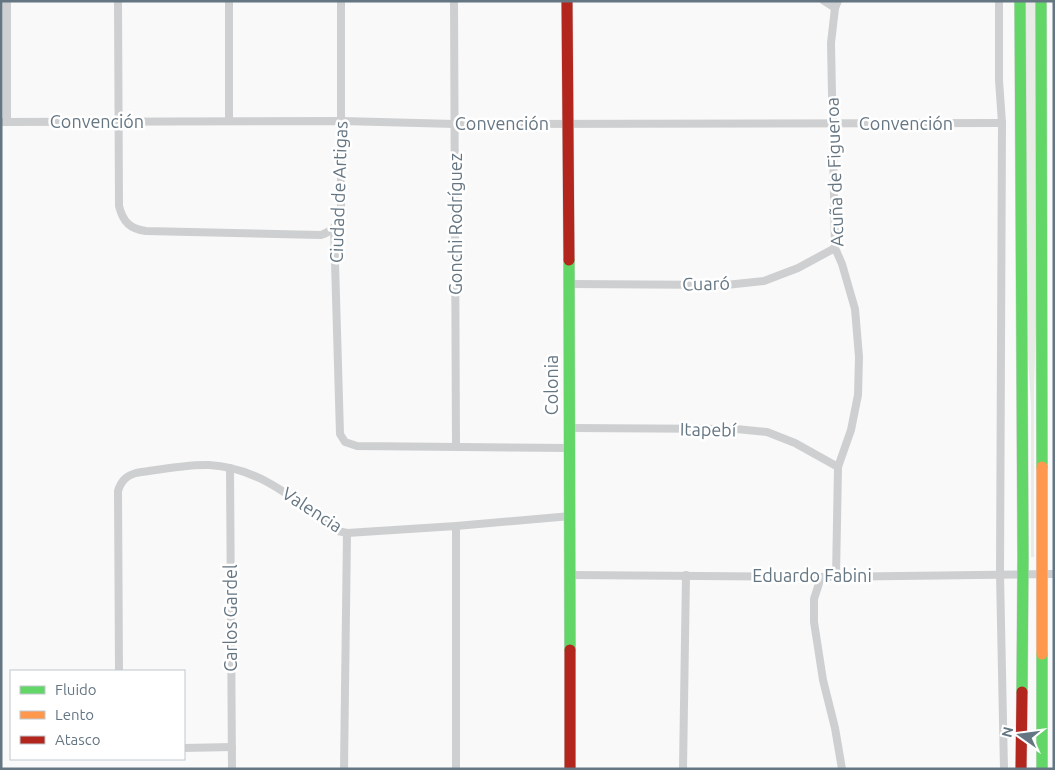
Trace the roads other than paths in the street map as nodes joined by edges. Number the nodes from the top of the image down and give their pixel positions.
1 (7, 1) edge
2 (118, 1) edge
3 (229, 1) edge
4 (341, 1) edge
5 (454, 1) edge
6 (567, 1) edge
7 (824, 1) edge
8 (999, 1) edge
9 (1020, 1) edge
10 (1041, 1) edge
11 (837, 5) edge
12 (229, 121) junction
13 (342, 121) junction
14 (4, 122) edge
15 (118, 122) junction
16 (567, 123) junction
17 (455, 124) junction
18 (832, 124) junction
19 (1002, 124) junction
20 (334, 228) junction
21 (836, 248) junction
22 (569, 284) junction
23 (570, 428) junction
24 (456, 446) junction
25 (570, 448) junction
26 (838, 467) junction
27 (230, 468) junction
28 (570, 516) junction
29 (456, 526) junction
30 (347, 533) junction
31 (1000, 574) junction
32 (1022, 574) junction
33 (1048, 574) edge
34 (571, 575) junction
35 (686, 576) junction
36 (821, 577) junction
37 (836, 577) junction
38 (119, 670) edge
39 (185, 748) edge
40 (232, 748) junction
41 (232, 769) edge
42 (344, 769) edge
43 (456, 769) edge
44 (570, 769) edge
45 (683, 769) edge
46 (842, 769) edge
47 (1004, 769) edge
48 (1021, 769) edge
49 (1042, 769) edge

1 - 14 street
2 - 15 street
3 - 12 street
4 - 13 street, Ciudad de Artigas
5 - 17 street, Gonchi Rodríguez
6 - 16 main road, Colonia
7 - 11 street
8 - 19 street
9 - 32 main road
10 - 33 main road
11 - 18 street, Acuña de Figueroa
12 - 13 street, Convención
12 - 15 street, Convención
13 - 17 street, Convención
13 - 20 street, Ciudad de Artigas
14 - 15 street, Convención
15 - 20 street
16 - 17 street, Convención
16 - 18 street, Convención
16 - 22 main road, Colonia
17 - 24 street, Gonchi Rodríguez
18 - 19 street, Convención
18 - 21 street, Acuña de Figueroa
19 - 31 street
20 - 24 street, Ciudad de Artigas
21 - 22 street, Cuaró
21 - 26 street, Acuña de Figueroa
22 - 23 main road, Colonia
23 - 25 main road, Colonia
23 - 26 street, Itapebí
24 - 25 street
25 - 28 main road, Colonia
26 - 37 street, Acuña de Figueroa
27 - 30 street, Valencia
27 - 38 street, Valencia
27 - 40 street, Carlos Gardel
28 - 29 street, Valencia
28 - 34 main road, Colonia
29 - 30 street, Valencia
29 - 43 street
30 - 42 street
31 - 32 street, Eduardo Fabini
31 - 37 street, Eduardo Fabini
31 - 47 street
32 - 33 street, Eduardo Fabini
32 - 48 main road
33 - 49 main road
34 - 35 street, Eduardo Fabini
34 - 44 main road, Colonia
35 - 36 street, Eduardo Fabini
35 - 45 street
36 - 37 street, Eduardo Fabini
36 - 46 street
39 - 40 street
40 - 41 street, Carlos Gardel

